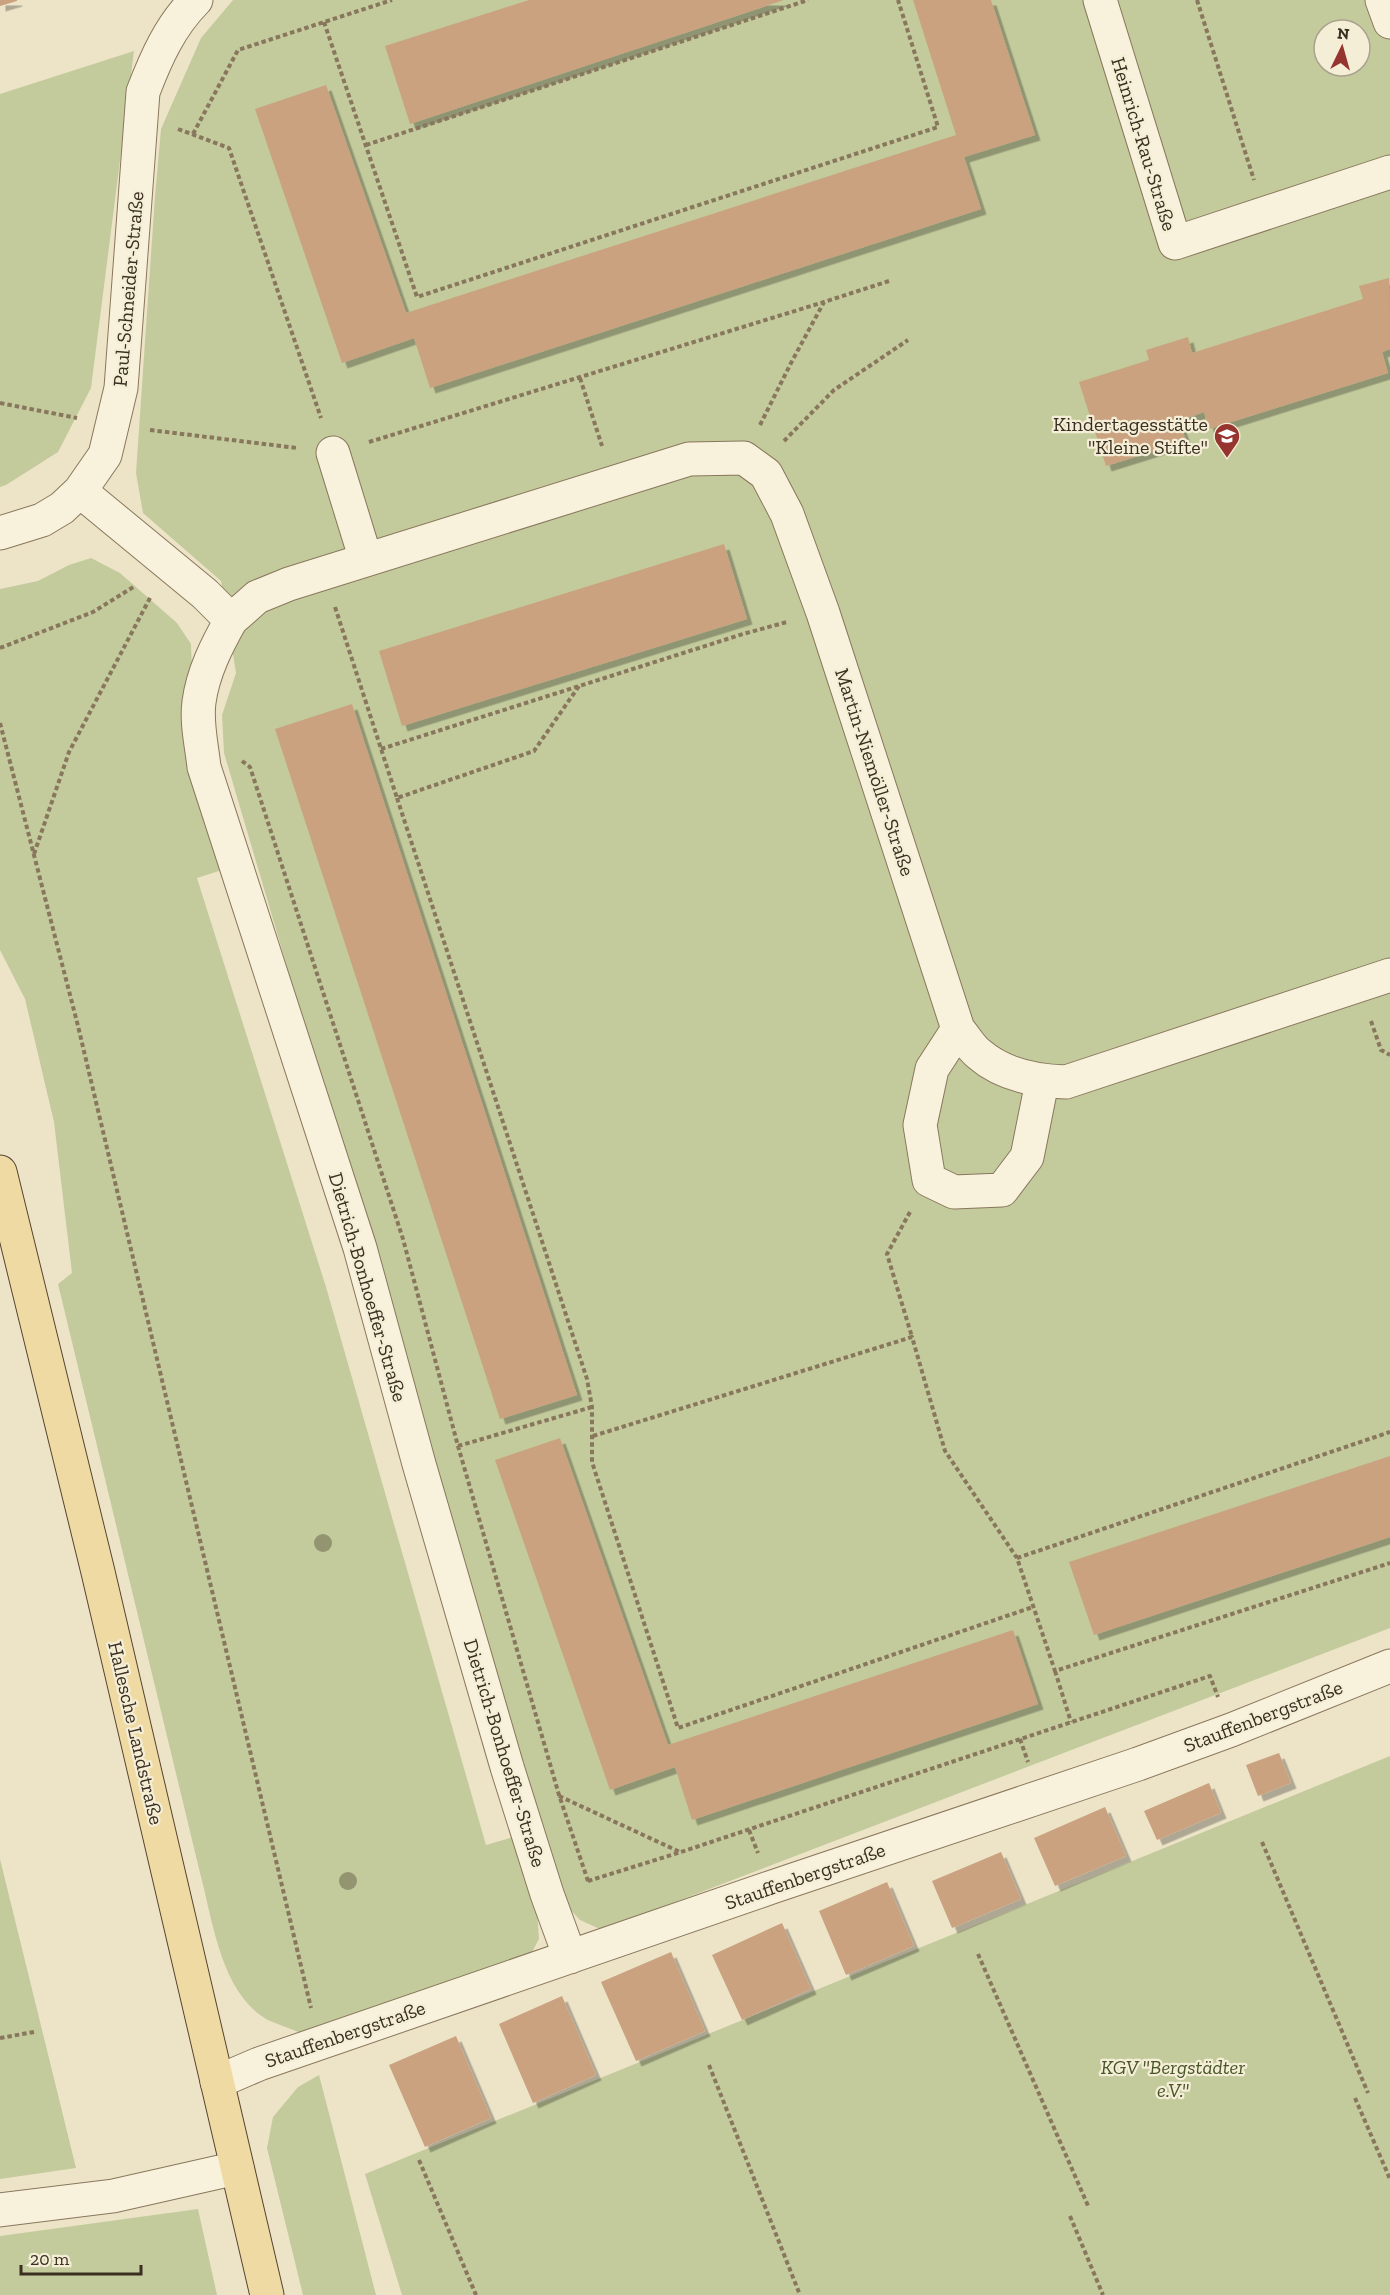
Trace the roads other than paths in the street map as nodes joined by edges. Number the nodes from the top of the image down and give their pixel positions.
1 (196, 0) edge
2 (1100, 0) edge
3 (1382, 0) edge
4 (1390, 22) edge
5 (1390, 172) edge
6 (333, 453) road end
7 (80, 490) junction
8 (0, 533) edge
9 (366, 560) junction
10 (231, 620) junction
11 (1390, 975) edge
12 (958, 1029) junction
13 (1042, 1082) junction
14 (0, 1172) edge
15 (1390, 1666) edge
16 (570, 1956) junction
17 (217, 2082) junction
18 (237, 2168) junction
19 (0, 2210) edge
20 (267, 2295) edge

1 - 7 street, Paul-Schneider-Straße
2 - 5 street, Heinrich-Rau-Straße
3 - 4 street
6 - 9 street
7 - 8 street, Paul-Schneider-Straße
7 - 10 street
9 - 10 street
9 - 12 street, Martin-Niemöller-Straße
10 - 16 street, Dietrich-Bonhoeffer-Straße
11 - 13 street, Martin-Niemöller-Straße
12 - 13 street, Martin-Niemöller-Straße
12 - 13 street
14 - 17 main road, Hallesche Landstraße
15 - 16 street, Stauffenbergstraße
16 - 17 street, Stauffenbergstraße
17 - 18 main road, Hallesche Landstraße
18 - 19 street
18 - 20 main road, Hallesche Landstraße

